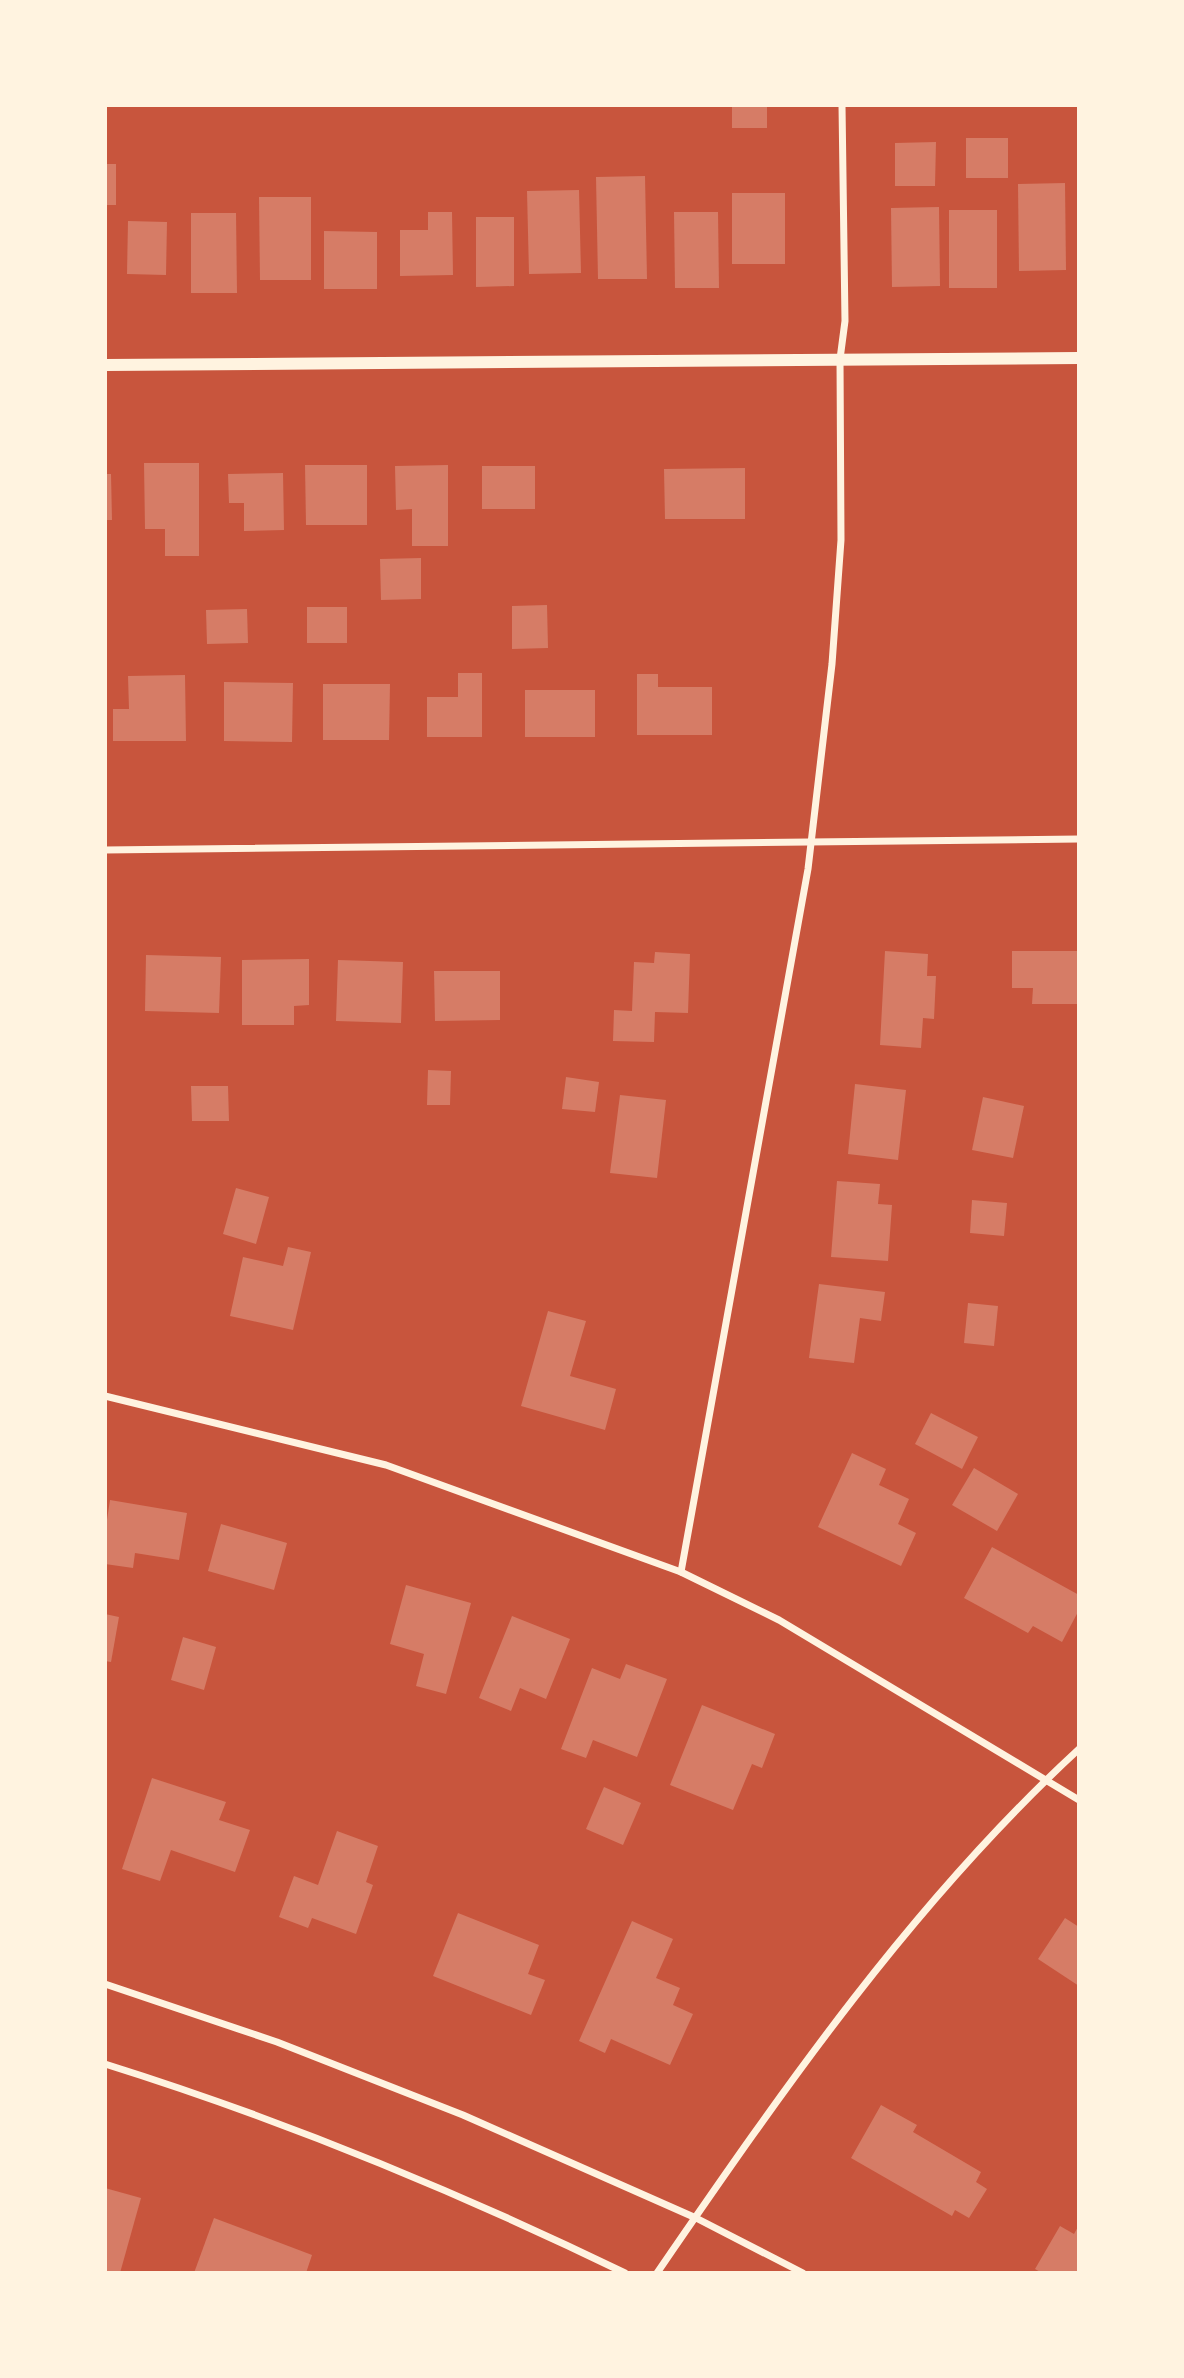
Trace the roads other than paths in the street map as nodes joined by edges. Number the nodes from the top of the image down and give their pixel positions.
1 (842, 105) edge
2 (1079, 358) edge
3 (840, 359) junction
4 (105, 365) edge
5 (1079, 839) edge
6 (813, 841) junction
7 (105, 850) edge
8 (105, 1396) edge
9 (681, 1572) junction
10 (1079, 1749) edge
11 (1046, 1779) junction
12 (1079, 1800) edge
13 (105, 1984) edge
14 (105, 2064) edge
15 (696, 2218) junction
16 (625, 2273) edge
17 (657, 2273) edge
18 (803, 2273) edge

1 - 3 street
2 - 3 street
3 - 4 street
3 - 6 street
5 - 6 street
6 - 7 street
6 - 9 street
8 - 9 street
9 - 11 street
10 - 11 street
11 - 12 street
11 - 15 street
13 - 15 street
14 - 16 street
15 - 17 street
15 - 18 street

